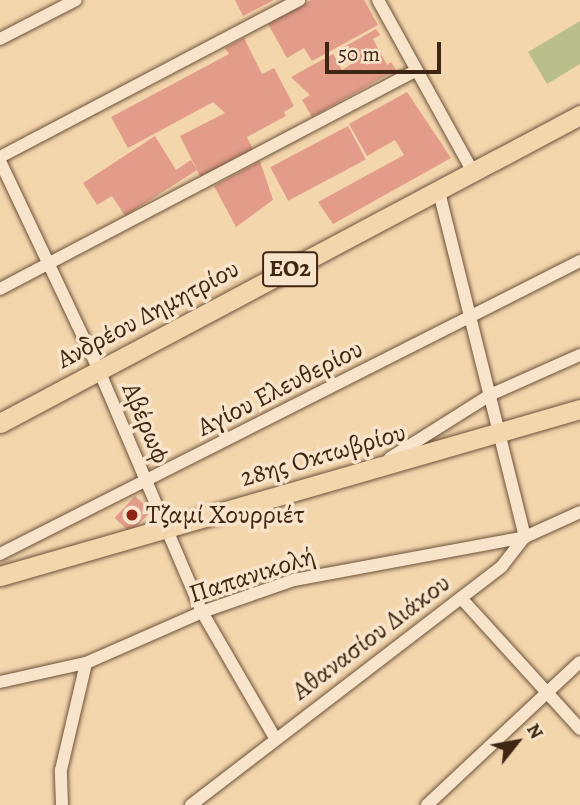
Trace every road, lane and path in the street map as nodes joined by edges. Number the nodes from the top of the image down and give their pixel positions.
1 (76, 0) edge
2 (299, 0) edge
3 (379, 0) edge
4 (0, 39) edge
5 (416, 71) junction
6 (580, 115) edge
7 (0, 159) edge
8 (474, 174) junction
9 (439, 192) junction
10 (580, 261) edge
11 (48, 265) junction
12 (0, 289) edge
13 (468, 316) junction
14 (580, 355) edge
15 (98, 368) junction
16 (490, 396) junction
17 (580, 409) edge
18 (0, 423) edge
19 (500, 431) junction
20 (378, 466) junction
21 (147, 483) junction
22 (580, 512) edge
23 (167, 528) junction
24 (525, 537) junction
25 (0, 554) edge
26 (0, 576) edge
27 (461, 598) junction
28 (202, 612) junction
29 (580, 662) edge
30 (86, 663) junction
31 (0, 682) edge
32 (548, 694) junction
33 (580, 729) edge
34 (275, 738) junction
35 (62, 805) edge
36 (191, 805) edge
37 (427, 805) edge

1 - 4 street
2 - 7 street
3 - 5 street
5 - 8 street
5 - 11 street
6 - 8 main road, Ανδρέου Δημητρίου / ΕΟ2
7 - 11 street, Αβέρωφ
8 - 9 main road, Ανδρέου Δημητρίου / ΕΟ2
9 - 13 street
9 - 15 main road, Ανδρέου Δημητρίου / ΕΟ2
10 - 13 street, Αγίου Ελευθερίου
11 - 12 street
11 - 15 street, Αβέρωφ
13 - 16 street
13 - 21 street, Αγίου Ελευθερίου
14 - 16 street
15 - 18 main road, Ανδρέου Δημητρίου / ΕΟ2
15 - 21 street, Αβέρωφ
16 - 19 street
16 - 20 street
17 - 19 main road, 28ης Οκτωβρίου
19 - 20 main road, 28ης Οκτωβρίου
19 - 24 street
20 - 23 main road, 28ης Οκτωβρίου
21 - 23 street, Αβέρωφ
21 - 25 street, Αγίου Ελευθερίου
22 - 24 street, Αθανασίου Διάκου
23 - 26 main road, 28ης Οκτωβρίου
23 - 28 street, Αβέρωφ
24 - 27 street, Αθανασίου Διάκου
24 - 28 street, Παπανικολή
27 - 32 street
27 - 34 street, Αθανασίου Διάκου
28 - 30 street, Παπανικολή
28 - 34 street, Αβέρωφ
29 - 32 street
30 - 31 street, Παπανικολή
30 - 35 street
32 - 33 street
32 - 37 street
34 - 36 street, Αθανασίου Διάκου

